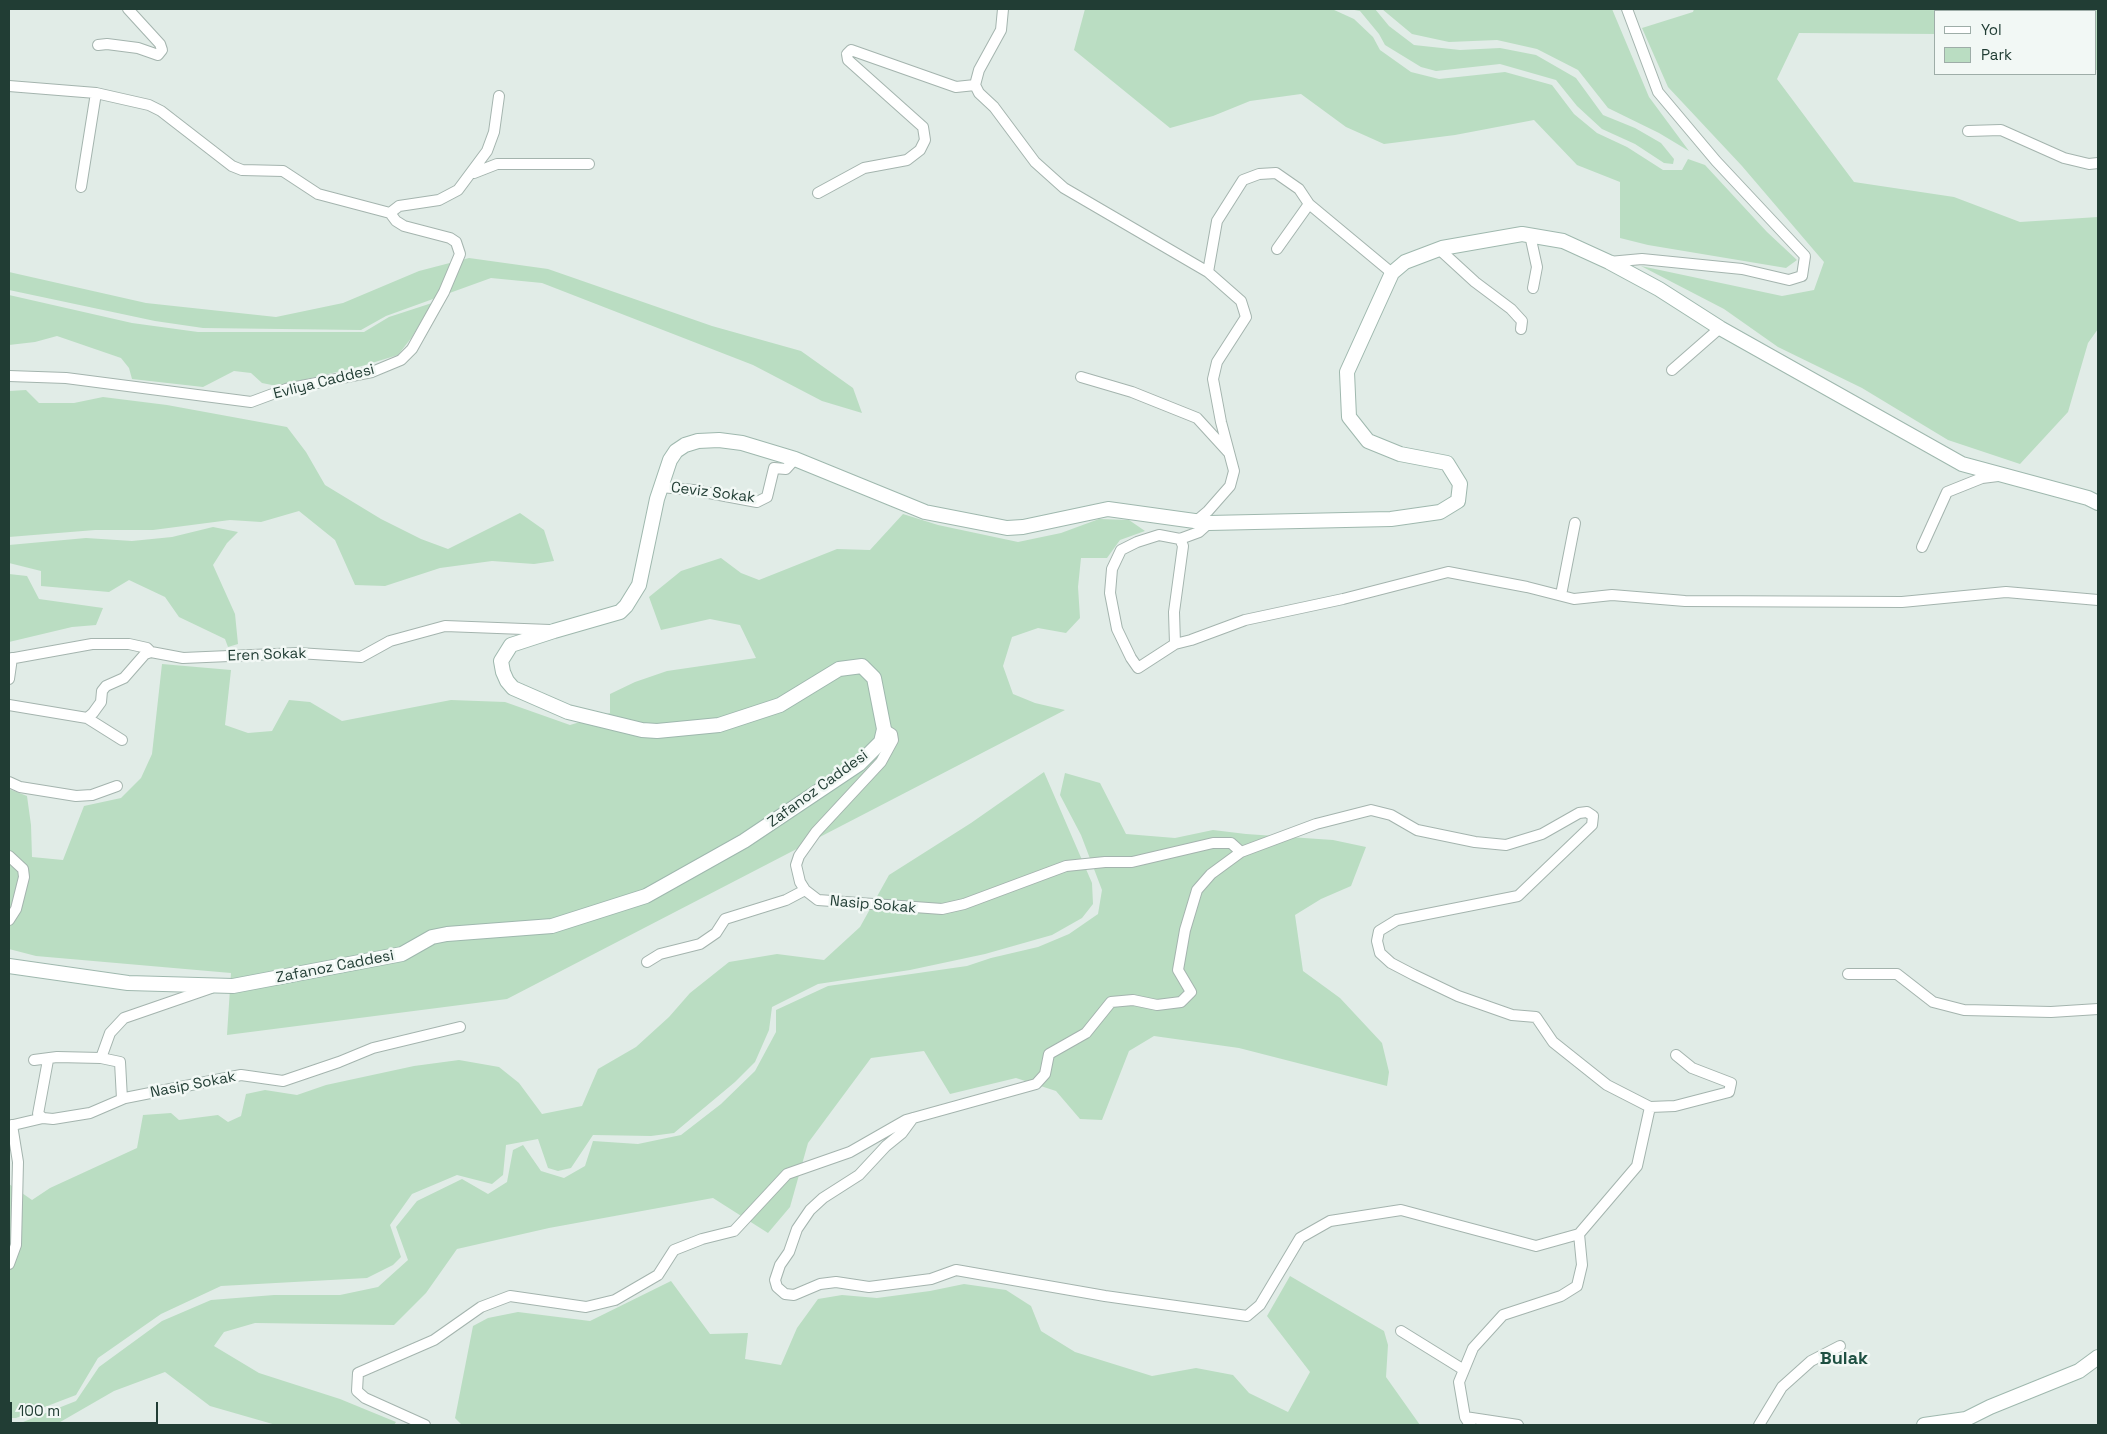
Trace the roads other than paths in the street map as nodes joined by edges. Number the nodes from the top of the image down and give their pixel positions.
1 (128, 9) edge
2 (1003, 9) edge
3 (1626, 9) edge
4 (98, 46) dead end
5 (975, 85) junction
6 (9, 86) edge
7 (96, 93) junction
8 (499, 96) dead end
9 (1968, 131) dead end
10 (2098, 163) edge
11 (589, 164) dead end
12 (471, 174) junction
13 (81, 187) dead end
14 (818, 193) dead end
15 (1310, 204) junction
16 (390, 213) junction
17 (1530, 235) junction
18 (1277, 249) dead end
19 (1438, 249) junction
20 (1609, 262) junction
21 (1208, 272) junction
22 (1392, 273) junction
23 (1533, 288) dead end
24 (1720, 328) junction
25 (1521, 330) dead end
26 (1672, 370) dead end
27 (9, 376) edge
28 (1081, 378) dead end
29 (1229, 454) junction
30 (795, 458) junction
31 (2004, 476) junction
32 (661, 487) junction
33 (2098, 503) edge
34 (1202, 522) junction
35 (1575, 523) dead end
36 (1180, 538) junction
37 (1922, 547) dead end
38 (1561, 595) junction
39 (2098, 600) edge
40 (554, 631) junction
41 (1175, 644) junction
42 (151, 652) junction
43 (11, 659) edge
44 (9, 679) edge
45 (9, 705) edge
46 (87, 718) junction
47 (884, 729) junction
48 (122, 740) dead end
49 (9, 782) edge
50 (117, 786) dead end
51 (1241, 852) junction
52 (9, 856) edge
53 (805, 890) junction
54 (9, 920) edge
55 (647, 962) dead end
56 (9, 966) edge
57 (1848, 974) dead end
58 (212, 987) junction
59 (2098, 1009) edge
60 (460, 1027) dead end
61 (1676, 1055) dead end
62 (101, 1058) junction
63 (34, 1060) dead end
64 (48, 1060) junction
65 (122, 1099) junction
66 (1650, 1107) junction
67 (43, 1118) junction
68 (913, 1118) junction
69 (11, 1125) edge
70 (1579, 1234) junction
71 (9, 1264) edge
72 (1401, 1331) dead end
73 (1840, 1346) dead end
74 (2098, 1358) edge
75 (1464, 1370) junction
76 (1468, 1421) edge
77 (425, 1425) edge
78 (1518, 1425) edge
79 (1759, 1425) edge
80 (1924, 1425) edge

1 - 4 street
2 - 5 street
3 - 20 street
5 - 14 street
5 - 21 street
6 - 7 street
7 - 13 street
7 - 16 street
8 - 12 street
9 - 10 street
11 - 12 street
12 - 16 street
15 - 18 street
15 - 21 street
15 - 22 street
16 - 27 street, Evliya Caddesi
17 - 19 street
17 - 20 street
17 - 23 street
19 - 22 street
19 - 25 street
20 - 24 street
21 - 29 street
22 - 34 street
24 - 26 street
24 - 31 street
28 - 29 street
29 - 34 street
30 - 32 street
30 - 32 street, Ceviz Sokak
30 - 34 street
31 - 33 street
31 - 37 street
32 - 40 street
34 - 36 street
35 - 38 street
36 - 41 street
36 - 41 street
38 - 39 street
38 - 41 street
40 - 42 street, Eren Sokak
40 - 47 street
42 - 43 street, Eren Sokak
42 - 46 street
43 - 44 street
45 - 46 street
46 - 48 street
47 - 53 street
47 - 58 street, Zafanoz Caddesi
49 - 50 street
51 - 53 street, Nasip Sokak
51 - 66 street
51 - 68 street
52 - 54 street
53 - 55 street
56 - 58 street, Zafanoz Caddesi
57 - 59 street
58 - 62 street
60 - 65 street, Nasip Sokak
61 - 66 street
62 - 64 street
62 - 65 street
63 - 64 street
64 - 67 street
65 - 67 street, Nasip Sokak
66 - 70 street
67 - 69 street, Nasip Sokak
68 - 70 street
68 - 77 street
69 - 71 street
70 - 75 street
72 - 75 street
73 - 79 street
74 - 80 street
75 - 76 street
76 - 78 street

